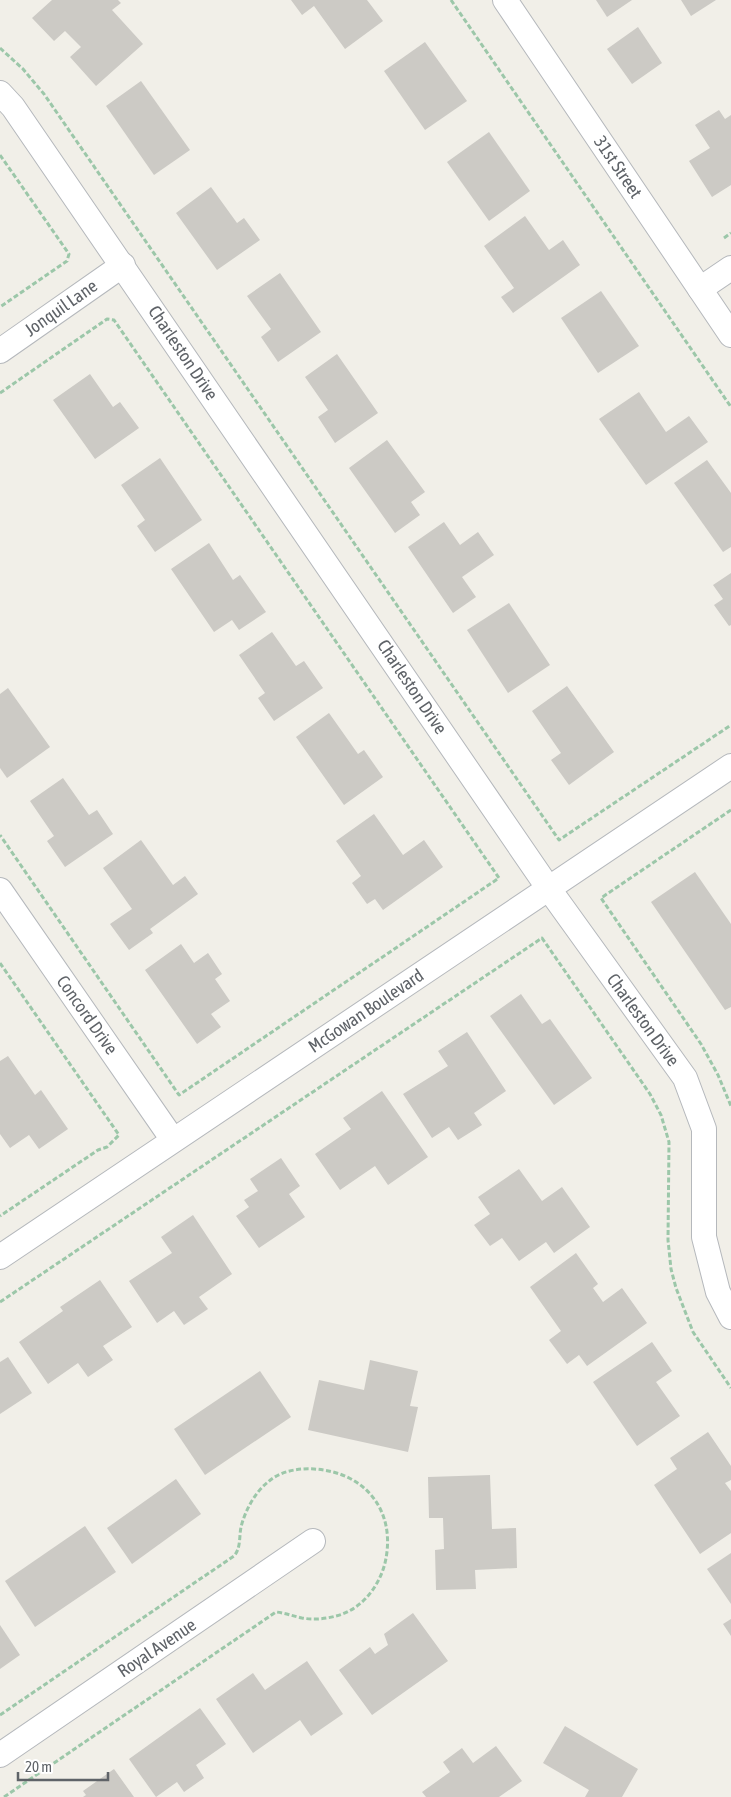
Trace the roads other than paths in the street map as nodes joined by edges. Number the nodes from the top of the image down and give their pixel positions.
1 (505, 0) edge
2 (0, 93) edge
3 (123, 265) junction
4 (731, 268) edge
5 (700, 289) junction
6 (731, 334) edge
7 (0, 351) edge
8 (731, 766) edge
9 (550, 889) junction
10 (0, 890) edge
11 (173, 1140) junction
12 (0, 1257) edge
13 (731, 1317) edge
14 (313, 1541) dead end
15 (0, 1755) edge

1 - 5 street, 31st Street
2 - 3 street, Charleston Drive
3 - 7 street, Jonquil Lane
3 - 9 street, Charleston Drive
4 - 5 street
5 - 6 street, 31st Street
8 - 9 street, McGowan Boulevard
9 - 11 street, McGowan Boulevard
9 - 13 street, Charleston Drive
10 - 11 street, Concord Drive
11 - 12 street, McGowan Boulevard
14 - 15 street, Royal Avenue

